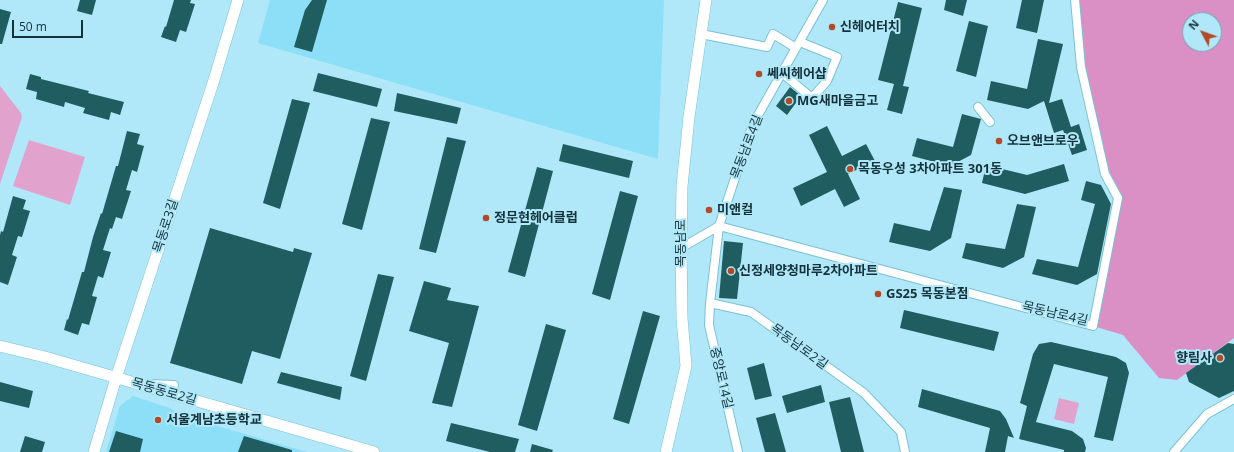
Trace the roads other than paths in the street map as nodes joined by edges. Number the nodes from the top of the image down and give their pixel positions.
1 (238, 0) edge
2 (706, 0) edge
3 (823, 0) edge
4 (1075, 0) edge
5 (701, 34) junction
6 (798, 45) junction
7 (782, 72) junction
8 (978, 107) dead end
9 (990, 122) dead end
10 (719, 226) junction
11 (681, 248) junction
12 (710, 303) junction
13 (0, 346) edge
14 (116, 378) junction
15 (136, 383) junction
16 (174, 385) dead end
17 (1234, 399) edge
18 (94, 452) edge
19 (374, 452) edge
20 (666, 452) edge
21 (738, 452) edge
22 (905, 452) edge
23 (1174, 452) edge

1 - 14 street, 목동로3길
2 - 5 street, 목동남로
3 - 6 street, 목동남로4길
4 - 10 street, 목동남로4길
5 - 6 street
5 - 11 street, 목동남로
6 - 7 street, 목동남로4길
6 - 7 street
7 - 10 street, 목동남로4길
8 - 9 street
10 - 11 street
10 - 12 street, 목동남로4길
11 - 20 street, 목동남로
12 - 21 street, 중앙로14길
12 - 22 street, 목동남로2길
13 - 14 street, 목동동로2길
14 - 15 street, 목동동로2길
14 - 18 street, 목동로3길
15 - 16 street
15 - 19 street, 목동동로2길
17 - 23 street

